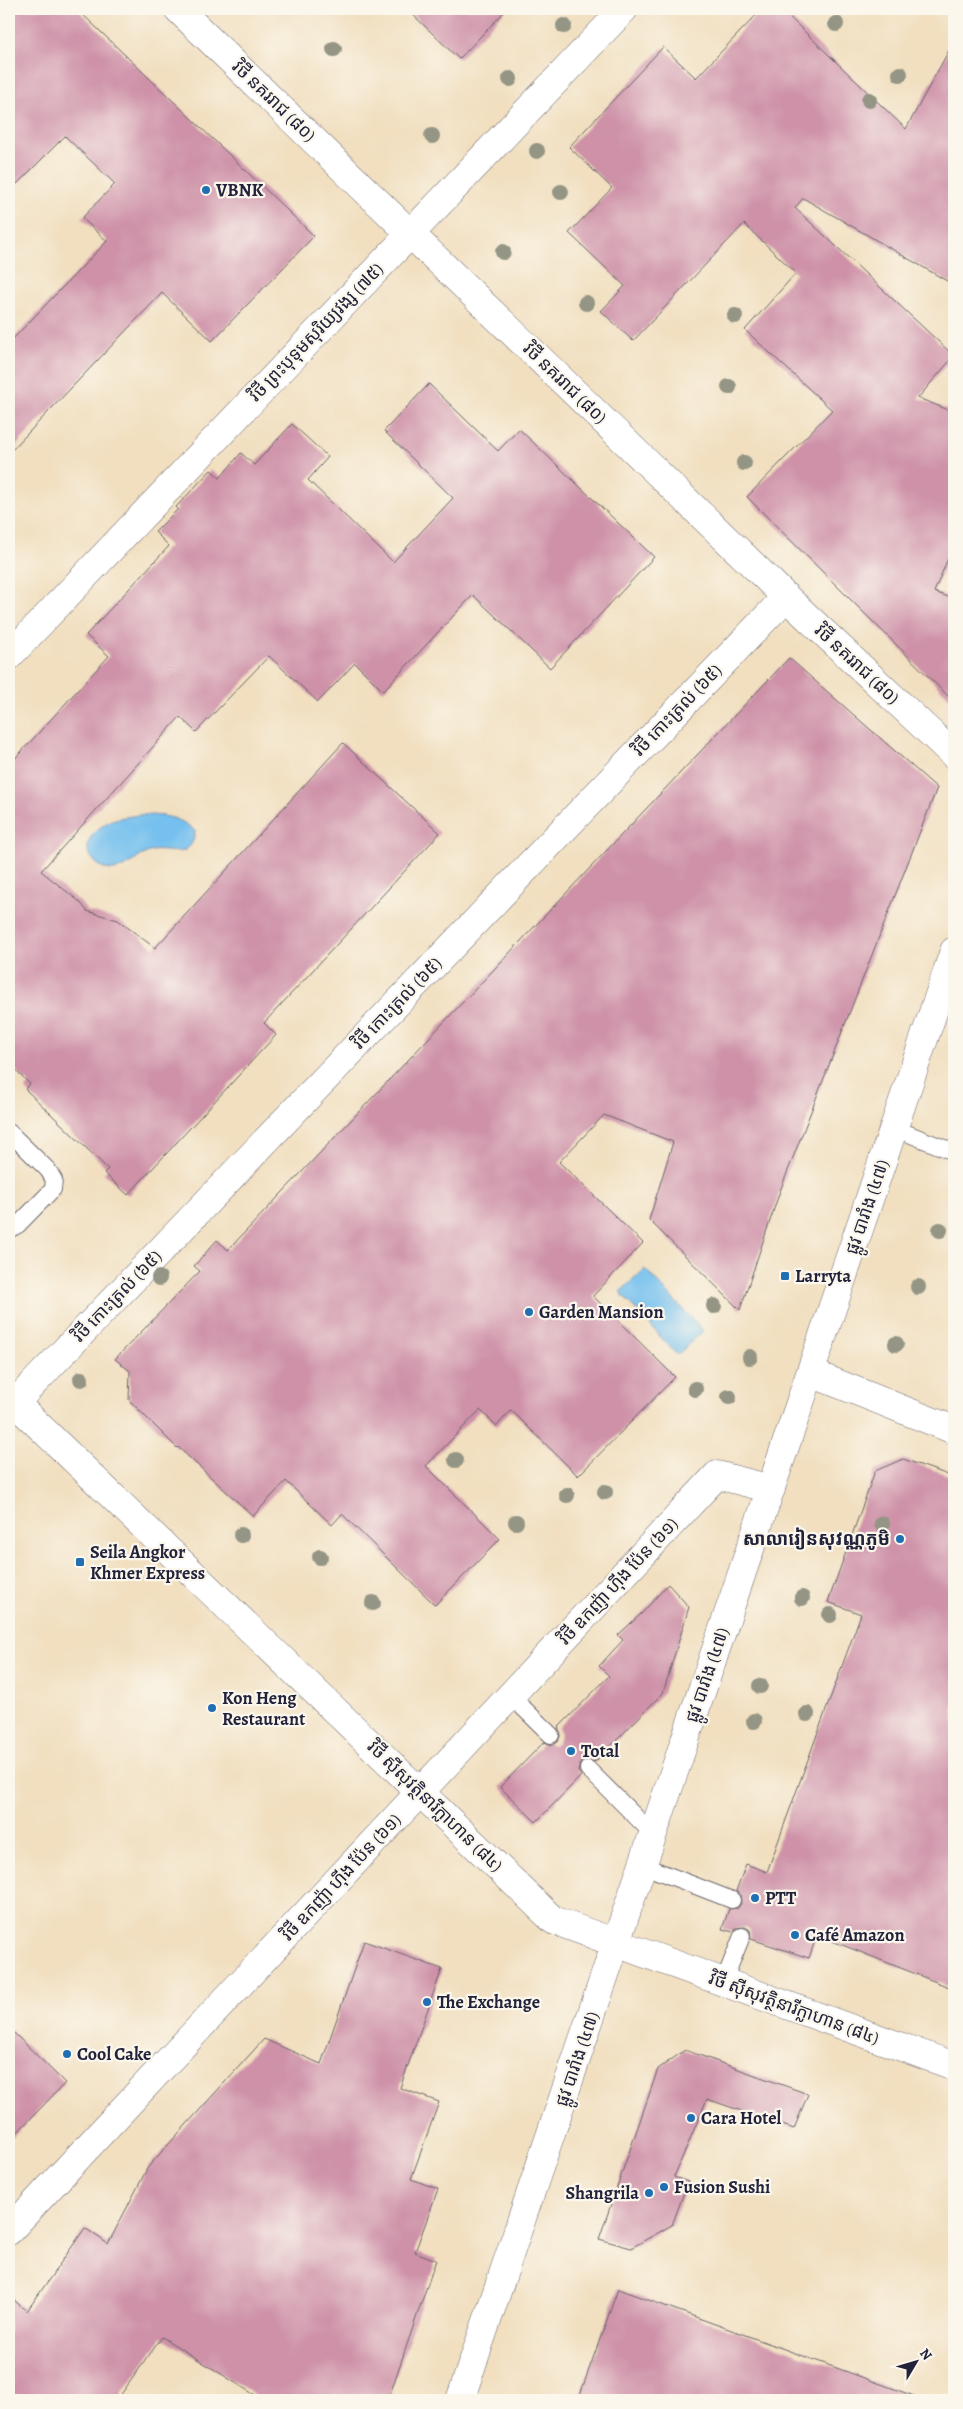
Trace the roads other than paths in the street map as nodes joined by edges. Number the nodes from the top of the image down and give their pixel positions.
1 (178, 9) edge
2 (624, 9) edge
3 (411, 232) junction
4 (786, 597) junction
5 (9, 656) edge
6 (954, 755) edge
7 (954, 951) edge
8 (894, 1128) junction
9 (9, 1132) edge
10 (954, 1152) edge
11 (9, 1230) edge
12 (810, 1373) junction
13 (11, 1403) edge
14 (954, 1430) edge
15 (771, 1489) junction
16 (511, 1696) junction
17 (552, 1735) dead end
18 (588, 1769) dead end
19 (420, 1793) junction
20 (653, 1834) junction
21 (642, 1866) junction
22 (732, 1900) dead end
23 (742, 1936) dead end
24 (616, 1944) junction
25 (723, 1982) junction
26 (954, 2066) edge
27 (9, 2231) edge
28 (460, 2400) edge

1 - 3 street, វិថី នគររាជ (៨០)
2 - 3 street, វិថី ព្រះបុទុមសុរិយ្យវង្ស (៧៥)
3 - 4 street, វិថី នគររាជ (៨០)
3 - 5 street, វិថី ព្រះបុទុមសុរិយ្យវង្ស (៧៥)
4 - 6 street, វិថី នគររាជ (៨០)
4 - 13 street, វិថី កោះត្រល់ (៦៥)
7 - 8 street, ផ្លូវ បារាំង (៤៧)
8 - 10 lane
8 - 12 street, ផ្លូវ បារាំង (៤៧)
9 - 11 lane
12 - 14 street
12 - 15 street, ផ្លូវ បារាំង (៤៧)
13 - 19 street, វិថី ស៊ីសុវត្ថិនារីក្លាហាន (៨៤)
15 - 16 street, វិថី ឧកញ៉ា ហ៊ីង ប៉ែន (៦១)
15 - 20 street, ផ្លូវ បារាំង (៤៧)
16 - 17 lane
16 - 19 street, វិថី ឧកញ៉ា ហ៊ីង ប៉ែន (៦១)
18 - 20 lane
19 - 24 street, វិថី ស៊ីសុវត្ថិនារីក្លាហាន (៨៤)
19 - 27 street, វិថី ឧកញ៉ា ហ៊ីង ប៉ែន (៦១)
20 - 21 street, ផ្លូវ បារាំង (៤៧)
21 - 22 lane
21 - 24 street, ផ្លូវ បារាំង (៤៧)
23 - 25 lane
24 - 25 street, វិថី ស៊ីសុវត្ថិនារីក្លាហាន (៨៤)
24 - 28 street, ផ្លូវ បារាំង (៤៧)
25 - 26 street, វិថី ស៊ីសុវត្ថិនារីក្លាហាន (៨៤)

